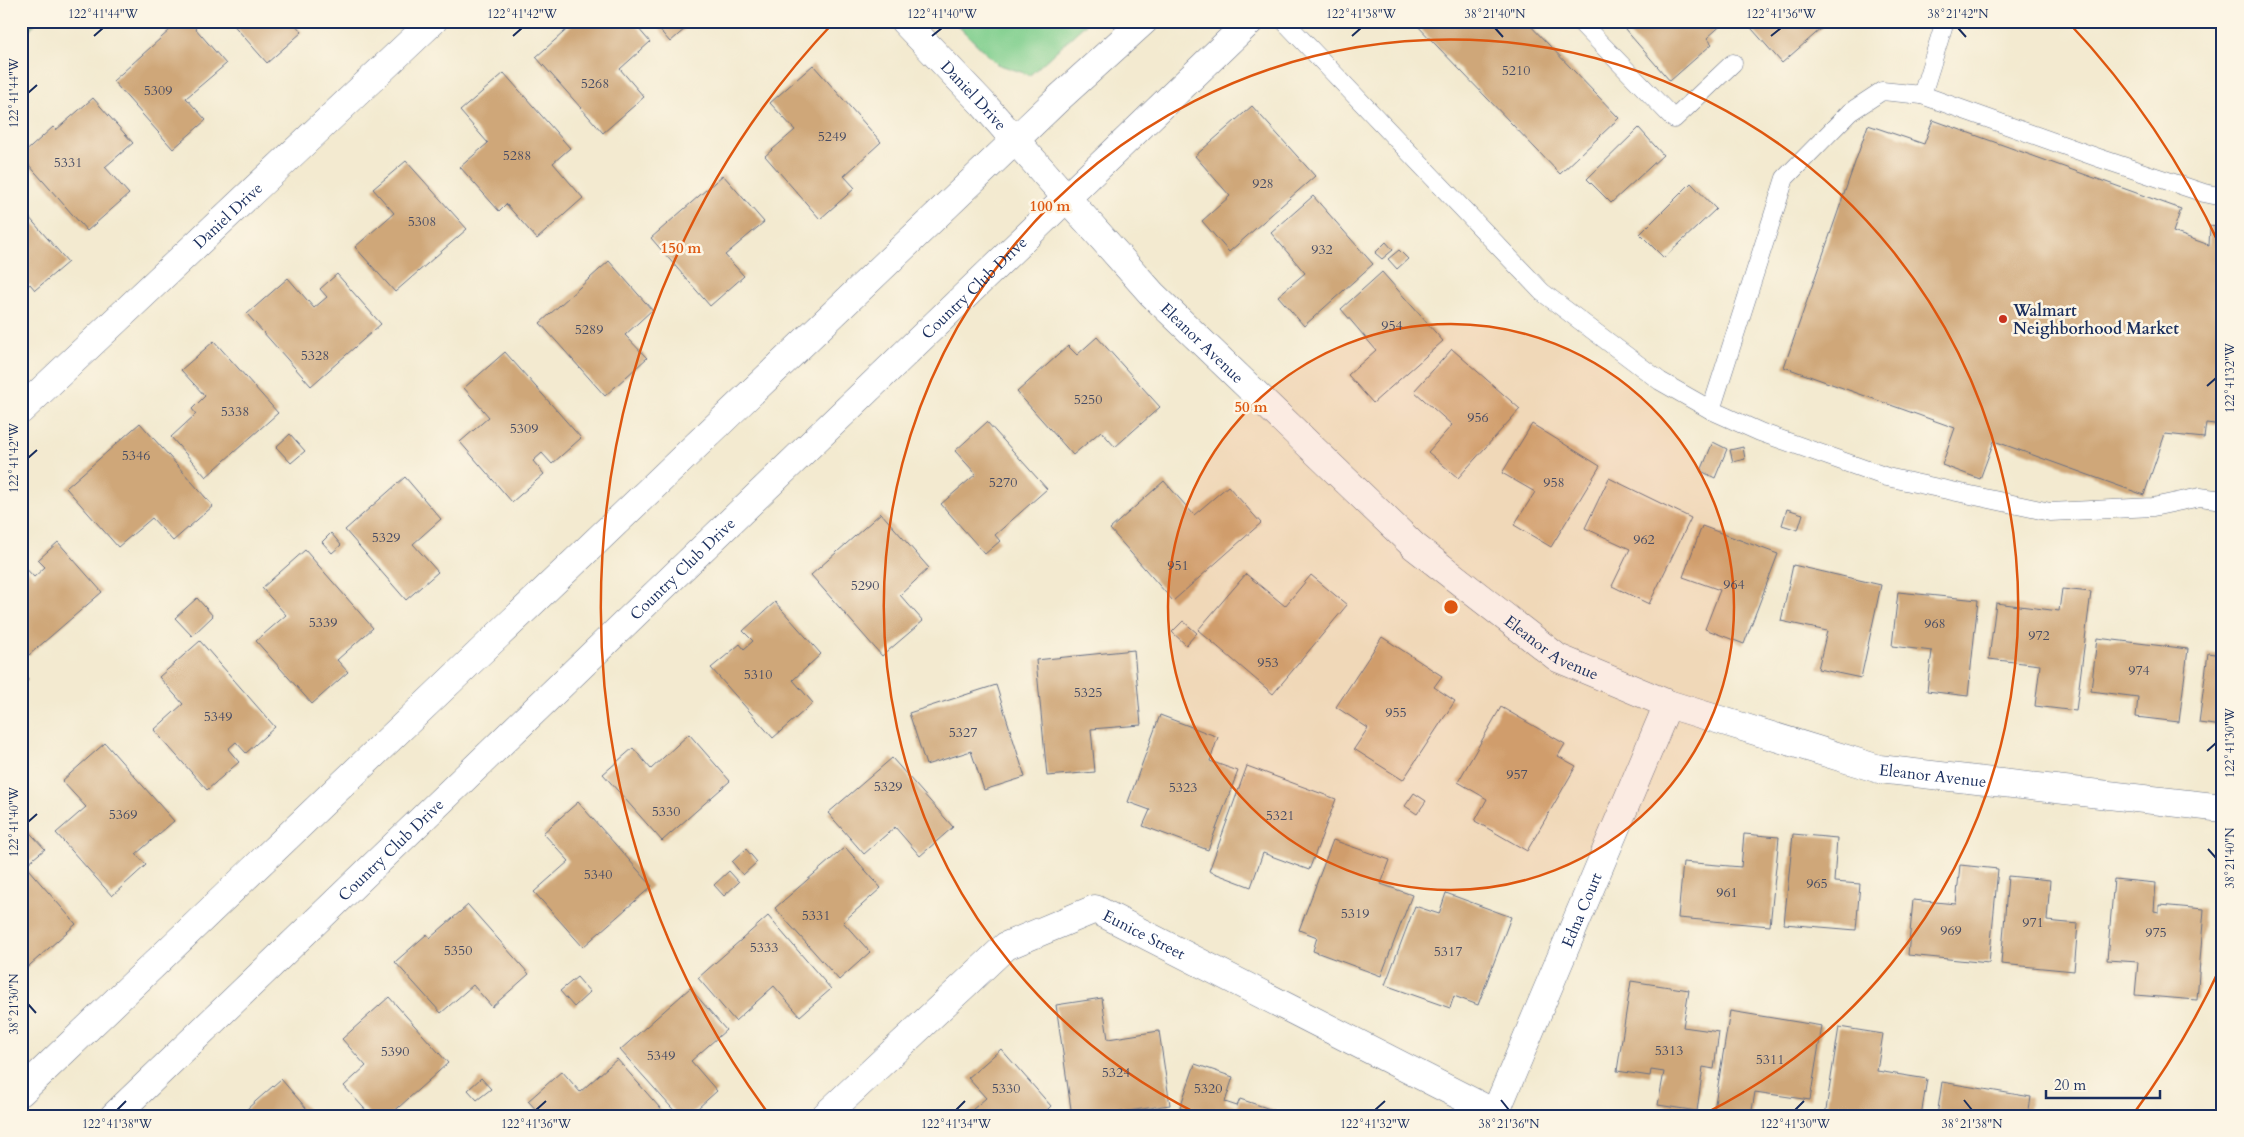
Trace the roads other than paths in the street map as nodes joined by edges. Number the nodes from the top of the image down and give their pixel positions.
1 (434, 21) edge
2 (904, 21) edge
3 (1144, 21) edge
4 (1250, 21) edge
5 (1284, 21) edge
6 (1579, 21) edge
7 (1945, 21) edge
8 (1733, 63) dead end
9 (1922, 95) junction
10 (1016, 141) junction
11 (1044, 172) joint
12 (2223, 197) edge
13 (1067, 198) junction
14 (21, 410) edge
15 (1711, 410) junction
16 (2223, 500) edge
17 (1668, 704) junction
18 (2223, 808) edge
19 (21, 1092) edge
20 (1496, 1115) edge
21 (114, 1116) edge
22 (824, 1116) edge

1 - 14 street, Daniel Drive
2 - 10 street, Daniel Drive
3 - 10 street
4 - 13 street, Country Club Drive
5 - 15 lane
6 - 8 lane
7 - 9 lane
9 - 12 lane
9 - 15 lane
10 - 11 street, Daniel Drive
10 - 19 street
11 - 13 street, Eleanor Avenue
13 - 17 street, Eleanor Avenue
13 - 21 street, Country Club Drive
15 - 16 lane
17 - 18 street, Eleanor Avenue
17 - 20 street, Edna Court
20 - 22 street, Eunice Street

